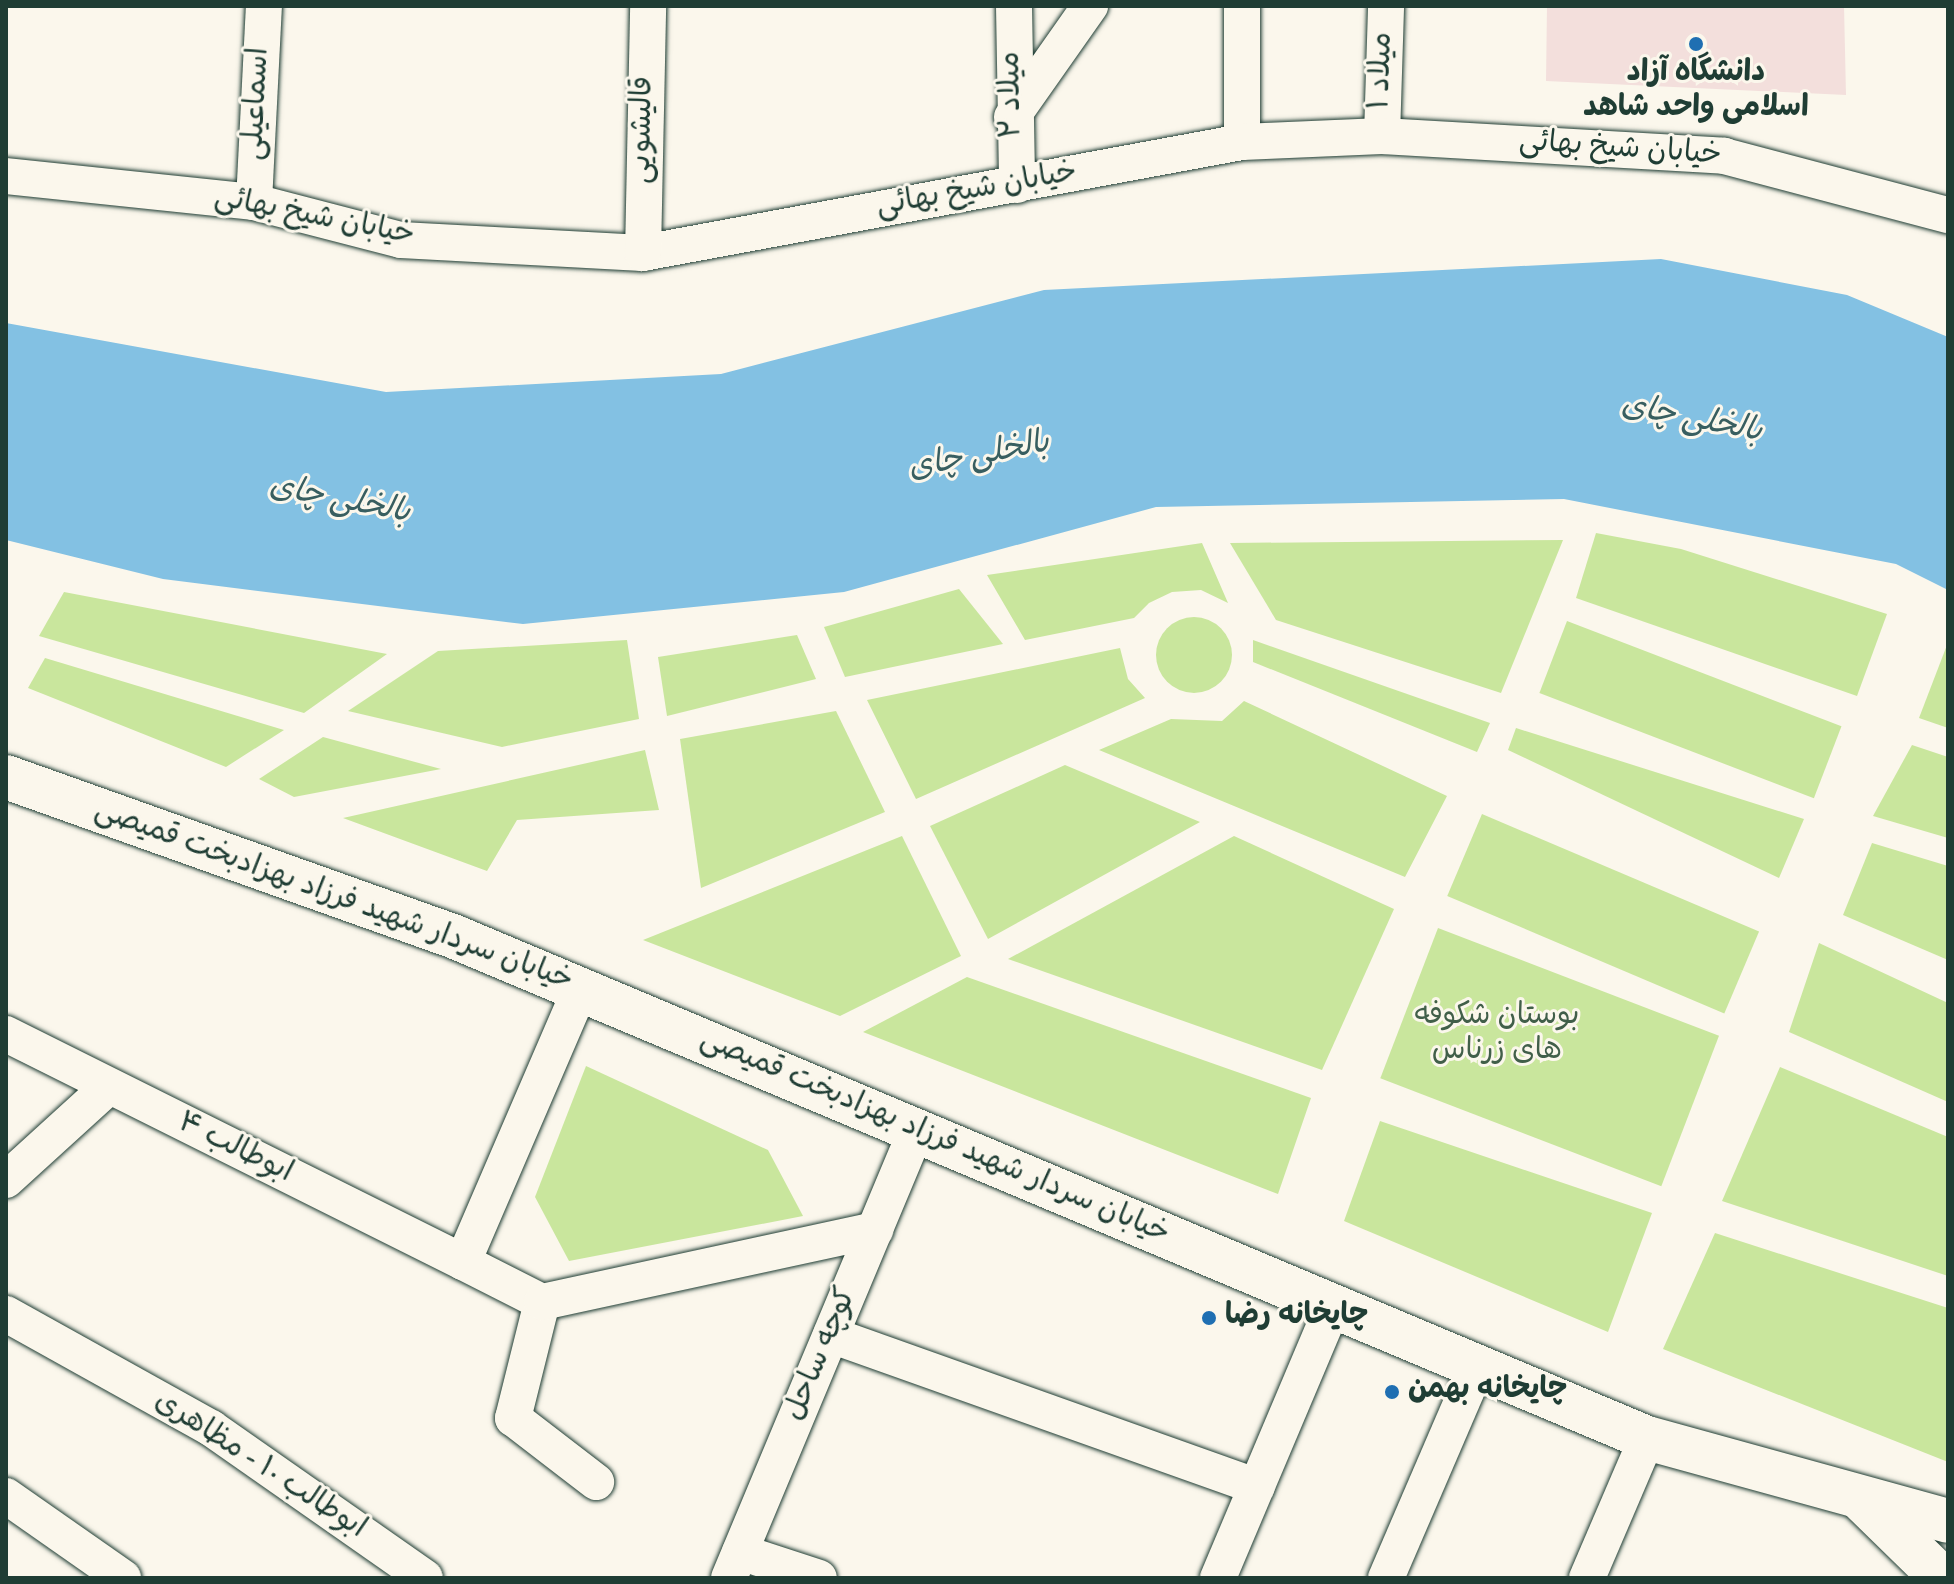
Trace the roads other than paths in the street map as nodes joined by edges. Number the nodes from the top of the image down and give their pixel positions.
1 (264, 6) edge
2 (648, 6) edge
3 (1014, 6) edge
4 (1090, 6) edge
5 (1242, 6) edge
6 (1386, 6) edge
7 (1012, 117) junction
8 (1382, 136) junction
9 (1242, 142) junction
10 (6, 176) edge
11 (1017, 185) junction
12 (254, 202) junction
13 (1948, 215) edge
14 (643, 253) junction
15 (6, 777) edge
16 (580, 990) junction
17 (6, 1034) edge
18 (107, 1088) junction
19 (916, 1132) junction
20 (6, 1180) edge
21 (875, 1230) junction
22 (463, 1262) junction
23 (542, 1302) junction
24 (1333, 1306) junction
25 (6, 1314) edge
26 (831, 1335) junction
27 (1477, 1367) junction
28 (1647, 1438) junction
29 (596, 1482) dead end
30 (1257, 1487) junction
31 (6, 1496) edge
32 (1862, 1500) junction
33 (1948, 1521) edge
34 (734, 1565) edge
35 (123, 1578) edge
36 (425, 1578) edge
37 (819, 1578) edge
38 (1218, 1578) edge
39 (1386, 1578) edge
40 (1587, 1578) edge
41 (1942, 1578) edge

1 - 12 street, اسماعیلی
2 - 14 street, قالیشویی
3 - 7 street, میلاد ۲
4 - 7 street
5 - 9 street
6 - 8 street, میلاد ۱
7 - 11 street, میلاد ۲
8 - 9 street, خیابان شیخ بهائی
8 - 13 street, خیابان شیخ بهائی
9 - 11 street, خیابان شیخ بهائی
10 - 12 street, خیابان شیخ بهائی
11 - 14 street, خیابان شیخ بهائی
12 - 14 street, خیابان شیخ بهائی
15 - 16 main road, خیابان سردار شهید فرزاد بهزاد‌بخت قمیصی
16 - 19 main road, خیابان سردار شهید فرزاد بهزاد‌بخت قمیصی
16 - 22 street
17 - 18 street, ابوطالب ۴
18 - 20 street
18 - 22 street, ابوطالب ۴
19 - 21 street, کوچه ساحل
19 - 24 main road, خیابان سردار شهید فرزاد بهزاد‌بخت قمیصی
21 - 23 street
21 - 26 street, کوچه ساحل
22 - 23 street, ابوطالب ۴
23 - 29 street
24 - 27 main road, خیابان سردار شهید فرزاد بهزاد‌بخت قمیصی
24 - 30 street
25 - 36 street, ابوطالب ۱۰ - مظاهری
26 - 30 street
26 - 34 street, کوچه ساحل
27 - 28 main road, خیابان سردار شهید فرزاد بهزاد‌بخت قمیصی
27 - 39 street
28 - 32 main road, خیابان سردار شهید فرزاد بهزاد‌بخت قمیصی
28 - 40 street
30 - 38 street
31 - 35 street
32 - 33 main road, خیابان سردار شهید فرزاد بهزاد‌بخت قمیصی
32 - 41 main road, خیابان سردار شهید فرزاد بهزاد‌بخت قمیصی
34 - 37 street

